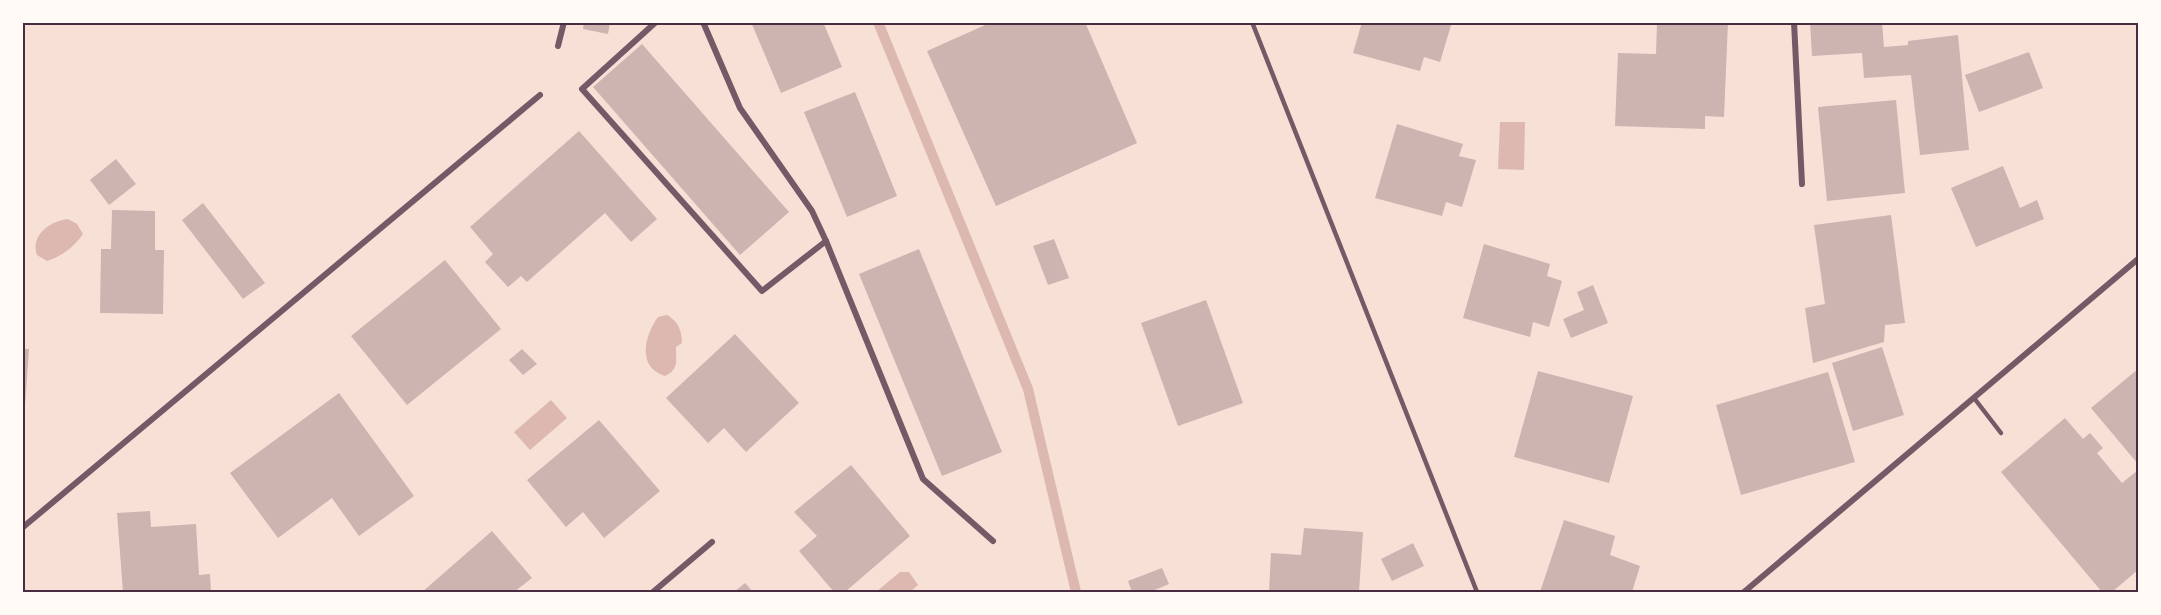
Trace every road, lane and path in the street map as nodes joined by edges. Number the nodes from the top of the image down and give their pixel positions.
1 (564, 22) edge
2 (656, 22) edge
3 (703, 22) edge
4 (1252, 22) edge
5 (1794, 22) edge
6 (558, 46) dead end
7 (540, 94) dead end
8 (1802, 184) dead end
9 (826, 241) junction
10 (2139, 259) edge
11 (1974, 398) junction
12 (2001, 433) dead end
13 (22, 528) edge
14 (993, 541) dead end
15 (712, 542) dead end
16 (653, 592) edge
17 (1477, 592) edge
18 (1744, 592) edge

1 - 6 street
2 - 9 street
3 - 9 street
4 - 17 lane
5 - 8 street
7 - 13 street
9 - 14 street
10 - 11 street
11 - 12 lane
11 - 18 street
15 - 16 street

